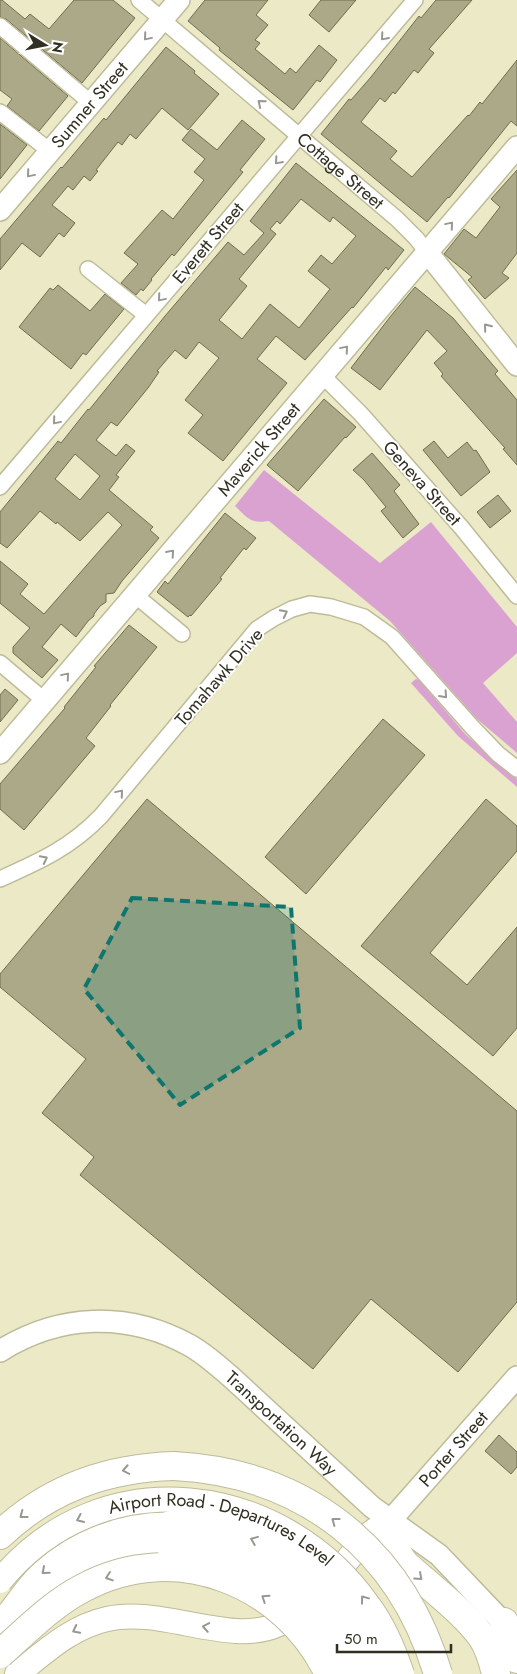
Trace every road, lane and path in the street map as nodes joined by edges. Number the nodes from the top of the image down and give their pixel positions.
1 (139, 0) edge
2 (179, 0) edge
3 (416, 0) edge
4 (162, 20) junction
5 (0, 26) edge
6 (91, 103) junction
7 (0, 112) edge
8 (299, 136) junction
9 (517, 147) edge
10 (50, 151) junction
11 (0, 210) edge
12 (427, 252) junction
13 (88, 269) dead end
14 (146, 315) junction
15 (517, 365) edge
16 (322, 376) junction
17 (0, 487) edge
18 (135, 595) junction
19 (517, 596) edge
20 (182, 634) dead end
21 (0, 663) edge
22 (45, 701) junction
23 (0, 753) edge
24 (517, 769) edge
25 (0, 879) edge
26 (0, 1351) edge
27 (517, 1377) edge
28 (390, 1521) junction
29 (170, 1534) junction
30 (0, 1535) edge
31 (0, 1581) edge
32 (0, 1627) edge
33 (510, 1630) edge
34 (0, 1654) edge
35 (517, 1659) edge
36 (17, 1674) edge
37 (329, 1674) edge
38 (356, 1674) edge
39 (379, 1674) edge
40 (402, 1674) edge
41 (438, 1674) edge
42 (496, 1674) edge

1 - 4 street, Cottage Street
2 - 4 main road, Sumner Street
3 -> 8 street, Everett Street
4 -> 6 main road, Sumner Street
8 -> 4 street, Cottage Street
5 - 6 street
6 - 10 main road, Sumner Street
7 - 10 street
8 - 12 street, Cottage Street
8 -> 14 street, Everett Street
12 -> 9 main road, Maverick Street
10 -> 11 main road, Sumner Street
15 -> 12 main road, Cottage Street
16 -> 12 main road, Maverick Street
13 - 14 street
14 -> 17 street, Everett Street
18 -> 16 main road, Maverick Street
16 - 19 street, Geneva Street
18 - 20 street
22 -> 18 main road, Maverick Street
21 - 22 street
22 - 23 main road, Maverick Street
25 -> 24 street, Tomahawk Drive
26 - 28 main road, Transportation Way
27 - 28 main road, Porter Street
28 - 33 main road, Transportation Way
28 -> 36 main road
28 -> 42 highway
29 -> 32 highway
29 - 38 highway, bridge
39 -> 29 main road, bridge
41 -> 30 highway, bridge
40 -> 31 main road, Airport Road - Departures Level, bridge
33 - 35 highway
37 -> 34 highway, bridge

